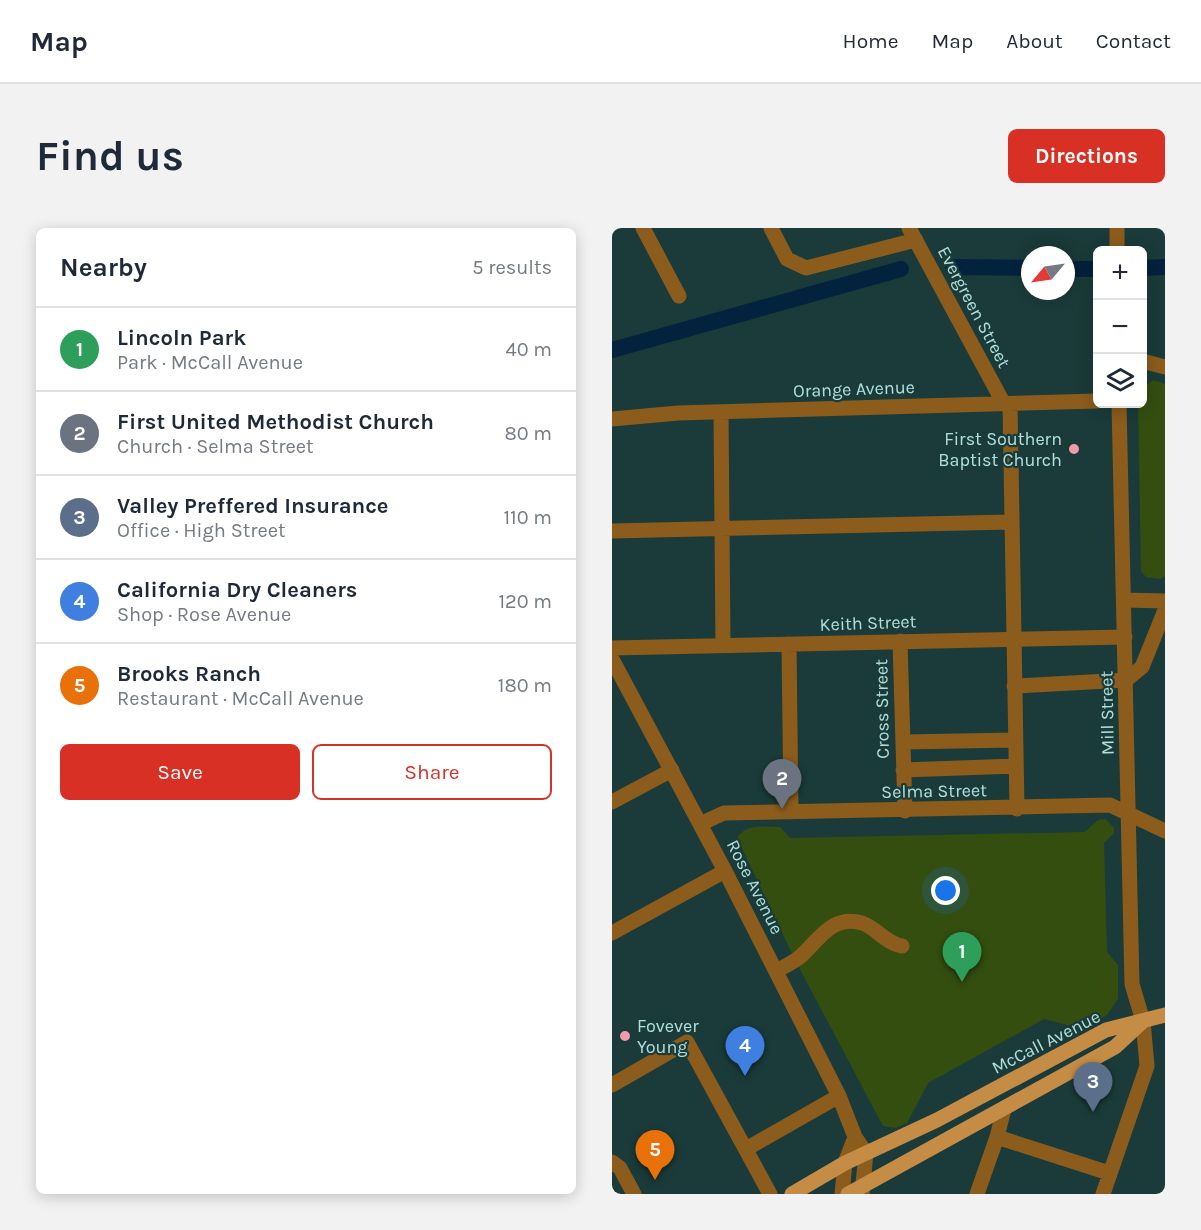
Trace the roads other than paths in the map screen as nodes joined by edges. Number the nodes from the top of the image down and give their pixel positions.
1 (643, 228) edge
2 (771, 228) edge
3 (1117, 228) edge
4 (913, 234) edge
5 (1117, 246) edge
6 (679, 296) dead end
7 (1147, 362) edge
8 (1165, 368) edge
9 (1093, 401) edge
10 (1007, 404) junction
11 (1119, 408) edge
12 (721, 412) junction
13 (612, 419) edge
14 (1010, 522) junction
15 (723, 529) junction
16 (612, 531) edge
17 (1124, 600) junction
18 (1165, 601) edge
19 (1165, 610) edge
20 (1125, 637) junction
21 (1012, 638) junction
22 (900, 641) junction
23 (789, 644) junction
24 (723, 645) junction
25 (612, 648) edge
26 (612, 659) edge
27 (616, 675) edge
28 (1126, 680) junction
29 (1014, 686) junction
30 (1015, 740) junction
31 (903, 742) junction
32 (1016, 766) junction
33 (672, 770) junction
34 (903, 770) junction
35 (612, 802) edge
36 (1017, 809) junction
37 (904, 811) junction
38 (791, 812) junction
39 (1127, 813) junction
40 (700, 824) junction
41 (1165, 831) edge
42 (725, 871) junction
43 (612, 933) edge
44 (902, 946) dead end
45 (776, 971) junction
46 (1165, 1015) edge
47 (1143, 1021) junction
48 (612, 1084) edge
49 (839, 1096) junction
50 (1004, 1109) junction
51 (855, 1137) junction
52 (997, 1137) junction
53 (746, 1149) junction
54 (866, 1153) junction
55 (612, 1162) edge
56 (845, 1163) junction
57 (1109, 1173) junction
58 (863, 1190) edge
59 (634, 1194) edge
60 (770, 1194) edge
61 (792, 1194) edge
62 (842, 1194) edge
63 (848, 1194) edge
64 (977, 1194) edge
65 (1103, 1194) edge

1 - 6 street
2 - 4 street
3 - 5 street
4 - 10 street, Evergreen Street
7 - 8 street
9 - 10 street, Orange Avenue
10 - 12 street, Orange Avenue
10 - 14 street
11 - 17 street, Mill Street
12 - 13 street, Orange Avenue
12 - 15 street
14 - 15 street
14 - 21 street
15 - 16 street
15 - 24 street
17 - 18 street
17 - 20 street, Mill Street
19 - 28 street
20 - 21 street, Keith Street
20 - 28 street, Mill Street
21 - 22 street, Keith Street
21 - 29 street
22 - 23 street, Keith Street
22 - 31 street, Cross Street
23 - 24 street, Keith Street
23 - 38 street
24 - 25 street, Keith Street
26 - 27 street, Rose Avenue
27 - 33 street, Rose Avenue
28 - 29 street
28 - 39 street, Mill Street
29 - 30 street
30 - 31 street
30 - 32 street
31 - 34 street, Cross Street
32 - 34 street
32 - 36 street
33 - 35 street
33 - 40 street, Rose Avenue
34 - 37 street, Cross Street
36 - 37 street, Selma Street
36 - 39 street, Selma Street
37 - 38 street, Selma Street
38 - 40 street, Selma Street
39 - 41 street, Selma Street
39 - 47 street, Mill Street
40 - 42 street, Rose Avenue
42 - 43 street
42 - 45 street, Rose Avenue
44 - 45 street
45 - 49 street, Rose Avenue
46 - 47 main road
47 - 50 main road, McCall Avenue
47 - 54 main road, McCall Avenue
47 - 57 street, Mill Street
48 - 53 street
49 - 51 street, Rose Avenue
49 - 53 street
50 - 52 street
50 - 58 main road, McCall Avenue
51 - 54 street, Rose Avenue
51 - 56 street
52 - 57 street
52 - 64 street
53 - 60 street
54 - 56 main road, McCall Avenue
54 - 58 street
55 - 59 street
56 - 61 main road, McCall Avenue
56 - 62 street
57 - 65 street, Mill Street
58 - 63 main road, McCall Avenue

